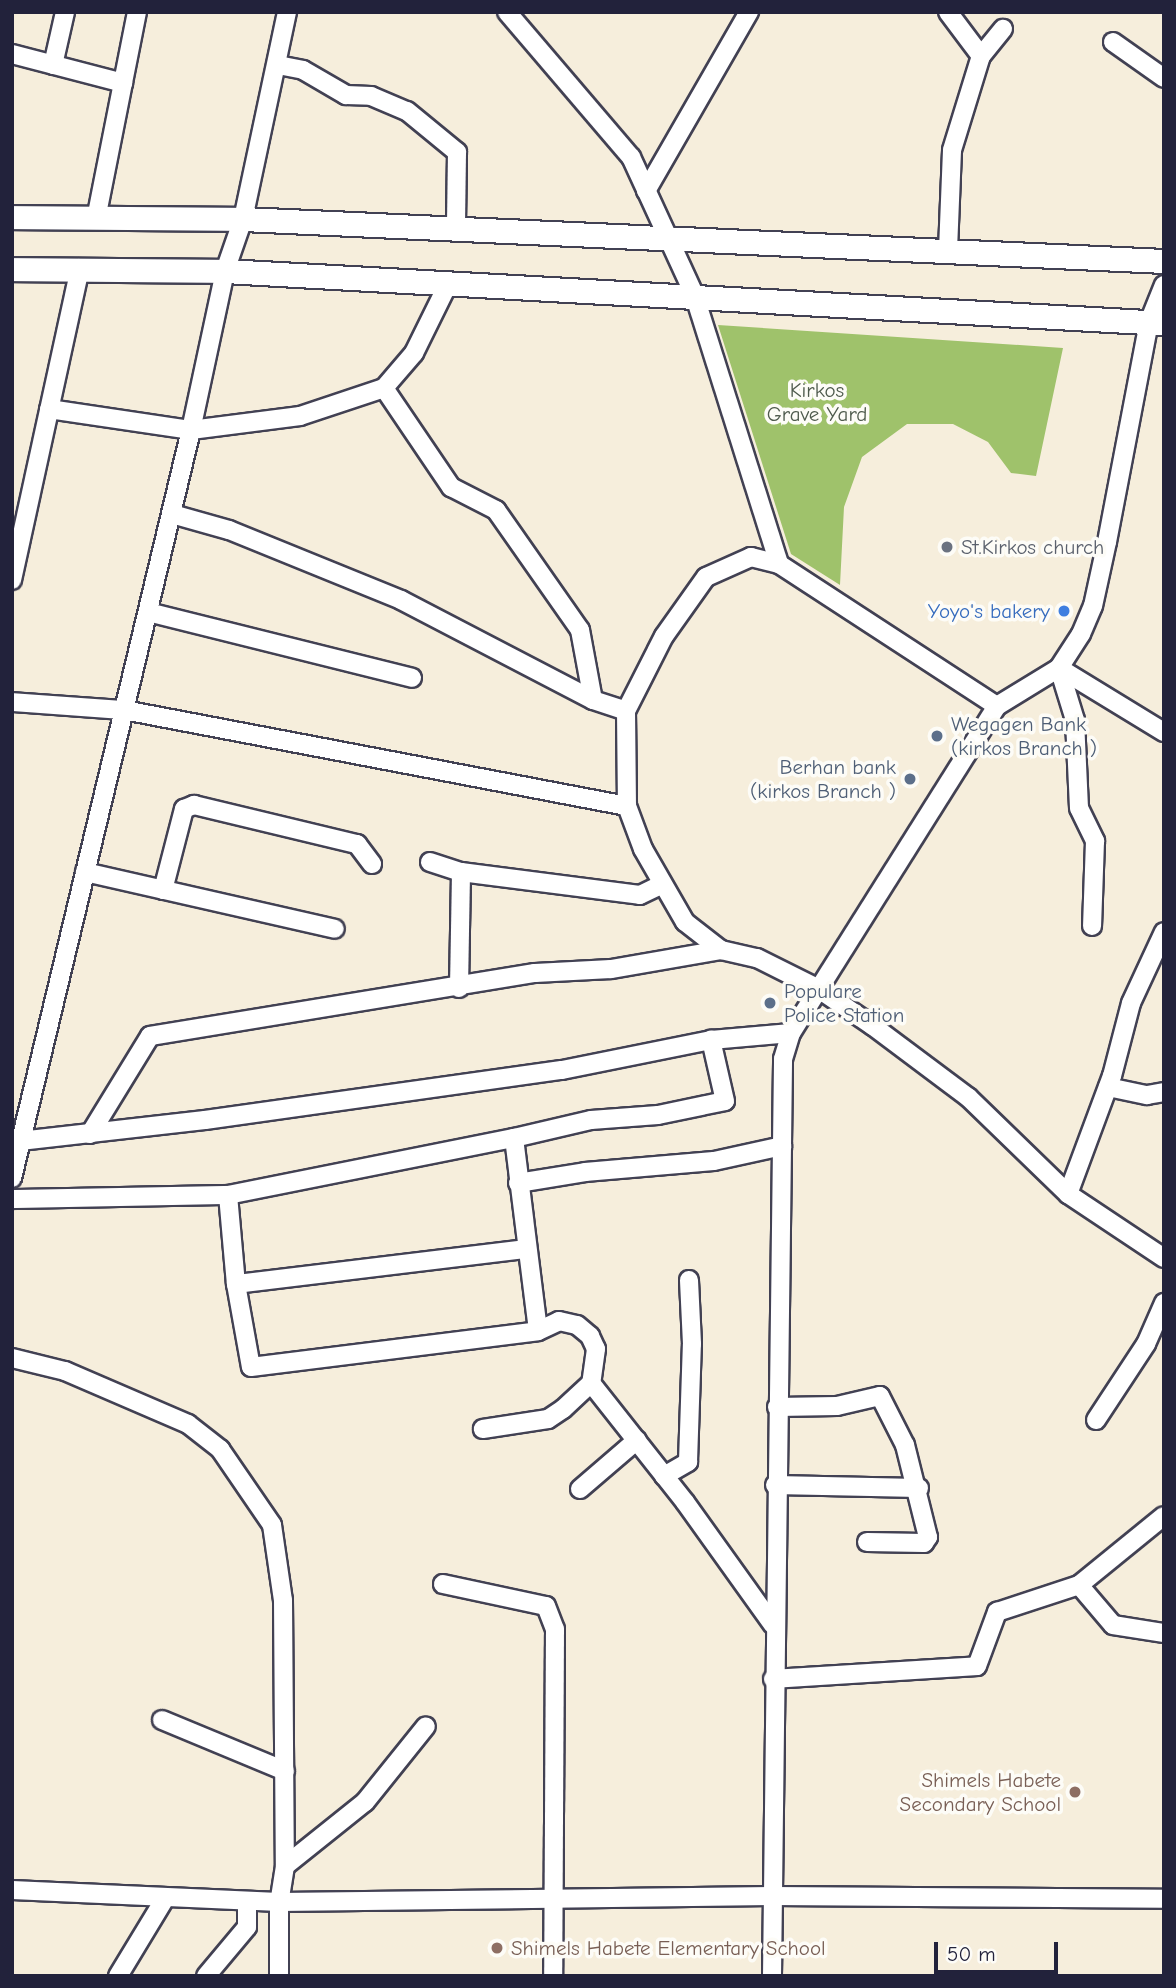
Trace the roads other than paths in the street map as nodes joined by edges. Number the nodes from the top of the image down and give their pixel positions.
1 (65, 12) edge
2 (137, 12) edge
3 (287, 12) edge
4 (507, 12) edge
5 (749, 12) edge
6 (948, 12) edge
7 (1003, 29) dead end
8 (1113, 42) dead end
9 (12, 54) edge
10 (981, 56) junction
11 (53, 65) junction
12 (278, 65) junction
13 (1164, 78) edge
14 (123, 83) junction
15 (646, 191) junction
16 (12, 217) edge
17 (96, 219) junction
18 (243, 219) junction
19 (456, 228) junction
20 (667, 238) junction
21 (947, 250) junction
22 (1164, 261) edge
23 (80, 268) junction
24 (12, 269) edge
25 (225, 271) junction
26 (448, 284) junction
27 (1164, 285) edge
28 (694, 294) junction
29 (1156, 323) edge
30 (384, 388) junction
31 (49, 409) junction
32 (191, 430) junction
33 (172, 514) junction
34 (779, 564) junction
35 (12, 580) edge
36 (148, 612) junction
37 (1059, 668) junction
38 (412, 678) dead end
39 (593, 700) junction
40 (12, 702) edge
41 (997, 706) junction
42 (124, 710) junction
43 (626, 711) junction
44 (1164, 732) edge
45 (627, 806) junction
46 (430, 862) dead end
47 (372, 864) dead end
48 (85, 872) junction
49 (461, 872) junction
50 (663, 884) junction
51 (163, 890) junction
52 (1092, 926) dead end
53 (335, 929) dead end
54 (1164, 932) edge
55 (721, 950) junction
56 (459, 988) junction
57 (819, 989) junction
58 (791, 1033) junction
59 (710, 1040) junction
60 (1108, 1087) junction
61 (1164, 1092) edge
62 (90, 1134) junction
63 (514, 1138) junction
64 (20, 1141) junction
65 (782, 1146) junction
66 (12, 1178) edge
67 (518, 1183) junction
68 (1068, 1194) junction
69 (228, 1195) junction
70 (12, 1199) edge
71 (524, 1249) junction
72 (1164, 1258) edge
73 (689, 1280) dead end
74 (236, 1284) junction
75 (1164, 1303) edge
76 (538, 1331) junction
77 (12, 1358) edge
78 (591, 1383) junction
79 (777, 1407) junction
80 (1096, 1420) dead end
81 (483, 1429) dead end
82 (637, 1440) junction
83 (664, 1476) junction
84 (775, 1485) junction
85 (919, 1488) junction
86 (580, 1489) dead end
87 (1164, 1516) edge
88 (867, 1542) dead end
89 (443, 1584) dead end
90 (1079, 1585) junction
91 (773, 1625) junction
92 (1164, 1633) edge
93 (773, 1679) junction
94 (162, 1720) dead end
95 (426, 1726) dead end
96 (285, 1771) junction
97 (285, 1866) junction
98 (12, 1890) edge
99 (772, 1896) junction
100 (554, 1897) junction
101 (1164, 1899) edge
102 (164, 1900) junction
103 (247, 1901) junction
104 (279, 1902) junction
105 (118, 1976) edge
106 (206, 1976) edge
107 (279, 1976) edge
108 (553, 1976) edge
109 (772, 1976) edge

1 - 11 street
2 - 14 street
3 - 12 street
4 - 15 street
5 - 15 street
6 - 10 street
7 - 10 street
8 - 13 street
9 - 11 street
10 - 21 street
11 - 14 street
12 - 18 street
12 - 19 street
14 - 17 street
15 - 20 street
16 - 17 main road
17 - 18 main road
18 - 19 main road
18 - 25 street
19 - 20 main road
20 - 21 main road
20 - 28 street
21 - 22 main road
23 - 24 main road
23 - 25 main road
23 - 31 street
25 - 26 main road
25 - 32 street
26 - 28 main road
26 - 30 street
27 - 29 street
28 - 29 main road
28 - 34 street
29 - 37 street
30 - 32 street
30 - 39 street
31 - 32 street
31 - 35 street
32 - 33 street
33 - 36 street
33 - 39 street
34 - 41 street
34 - 43 street
36 - 38 street
36 - 42 street
37 - 41 street
37 - 44 street
37 - 52 street
39 - 43 street
40 - 42 street
41 - 57 street
42 - 45 street
42 - 48 street
43 - 45 street
45 - 50 street
46 - 49 street
47 - 51 street
48 - 51 street
48 - 64 street
49 - 50 street
49 - 56 street
50 - 55 street
51 - 53 street
54 - 60 street
55 - 56 street
55 - 57 street
56 - 62 street
57 - 58 street
57 - 68 street
58 - 59 street
58 - 65 street
59 - 62 street
59 - 63 street
60 - 61 street
60 - 68 street
62 - 64 street
63 - 67 street
63 - 69 street
64 - 66 street
65 - 67 street
65 - 79 street
67 - 71 street
68 - 72 street
69 - 70 street
69 - 74 street
71 - 74 street
71 - 76 street
73 - 83 street
74 - 76 street
75 - 80 street
76 - 78 street
77 - 96 street
78 - 81 street
78 - 82 street
79 - 84 street
79 - 85 street
82 - 83 street
82 - 86 street
83 - 91 street
84 - 85 street
84 - 91 street
85 - 88 street
87 - 90 street
89 - 100 street
90 - 92 street
90 - 93 street
91 - 93 street
93 - 99 street
94 - 96 street
95 - 97 street
96 - 97 street
97 - 104 street
98 - 102 street
99 - 100 street
99 - 101 street
99 - 109 street
100 - 104 street
100 - 108 street
102 - 103 street
102 - 105 street
103 - 104 street
103 - 106 street
104 - 107 street

